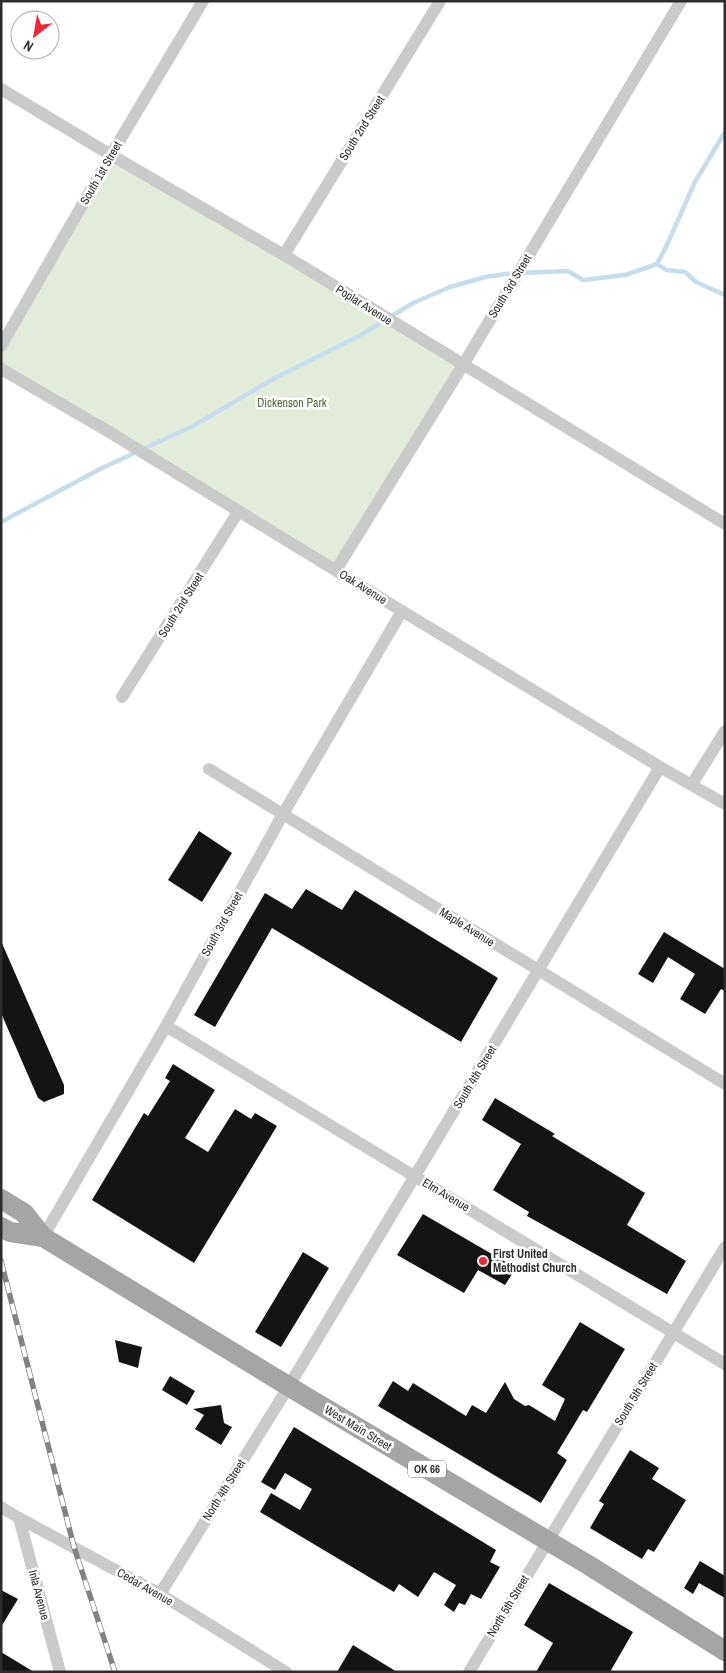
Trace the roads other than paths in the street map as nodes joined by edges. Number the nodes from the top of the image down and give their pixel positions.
1 (203, 1) edge
2 (440, 1) edge
3 (681, 1) edge
4 (1, 89) edge
5 (111, 156) junction
6 (284, 255) junction
7 (1, 346) edge
8 (463, 365) junction
9 (1, 369) edge
10 (238, 512) junction
11 (725, 524) edge
12 (336, 570) junction
13 (402, 611) junction
14 (122, 697) dead end
15 (725, 731) edge
16 (660, 767) junction
17 (209, 769) dead end
18 (692, 784) junction
19 (725, 804) edge
20 (283, 814) junction
21 (539, 971) junction
22 (166, 1026) junction
23 (725, 1084) edge
24 (414, 1176) junction
25 (1, 1199) edge
26 (1, 1227) edge
27 (43, 1237) junction
28 (725, 1248) edge
29 (673, 1333) junction
30 (725, 1364) edge
31 (289, 1386) junction
32 (1, 1507) edge
33 (19, 1518) junction
34 (548, 1541) junction
35 (160, 1594) junction
36 (725, 1651) edge
37 (60, 1672) edge
38 (286, 1672) edge
39 (469, 1672) edge

1 - 5 street, South 1st Street
2 - 6 street, South 2nd Street
3 - 8 street, South 3rd Street
4 - 5 street, Poplar Avenue
5 - 6 street, Poplar Avenue
5 - 7 street, South 1st Street
6 - 8 street, Poplar Avenue
8 - 11 street, Poplar Avenue
8 - 12 street, South 3rd Street
9 - 10 street, Oak Avenue
10 - 12 street, Oak Avenue
10 - 14 street, South 2nd Street
12 - 13 street, Oak Avenue
13 - 16 street, Oak Avenue
13 - 20 street, South 3rd Street
15 - 18 street
16 - 18 street, Oak Avenue
16 - 21 street, South 4th Street
17 - 20 street, Maple Avenue
18 - 19 street, Oak Avenue
20 - 21 street, Maple Avenue
20 - 22 street, South 3rd Street
21 - 23 street, Maple Avenue
21 - 24 street, South 4th Street
22 - 24 street, Elm Avenue
22 - 27 street, South 3rd Street
24 - 29 street, Elm Avenue
24 - 31 street, South 4th Street
25 - 27 main road, West Main Street / OK 66
26 - 27 main road, West Main Street / OK 66
27 - 31 main road, West Main Street / OK 66
28 - 29 street, South 5th Street
29 - 30 street, Elm Avenue
29 - 34 street, South 5th Street
31 - 34 main road, West Main Street / OK 66
31 - 35 street, North 4th Street
32 - 33 street, Cedar Avenue
33 - 35 street, Cedar Avenue
33 - 37 street, Inla Avenue
34 - 36 main road, West Main Street / OK 66
34 - 39 street, North 5th Street
35 - 38 street, Cedar Avenue

